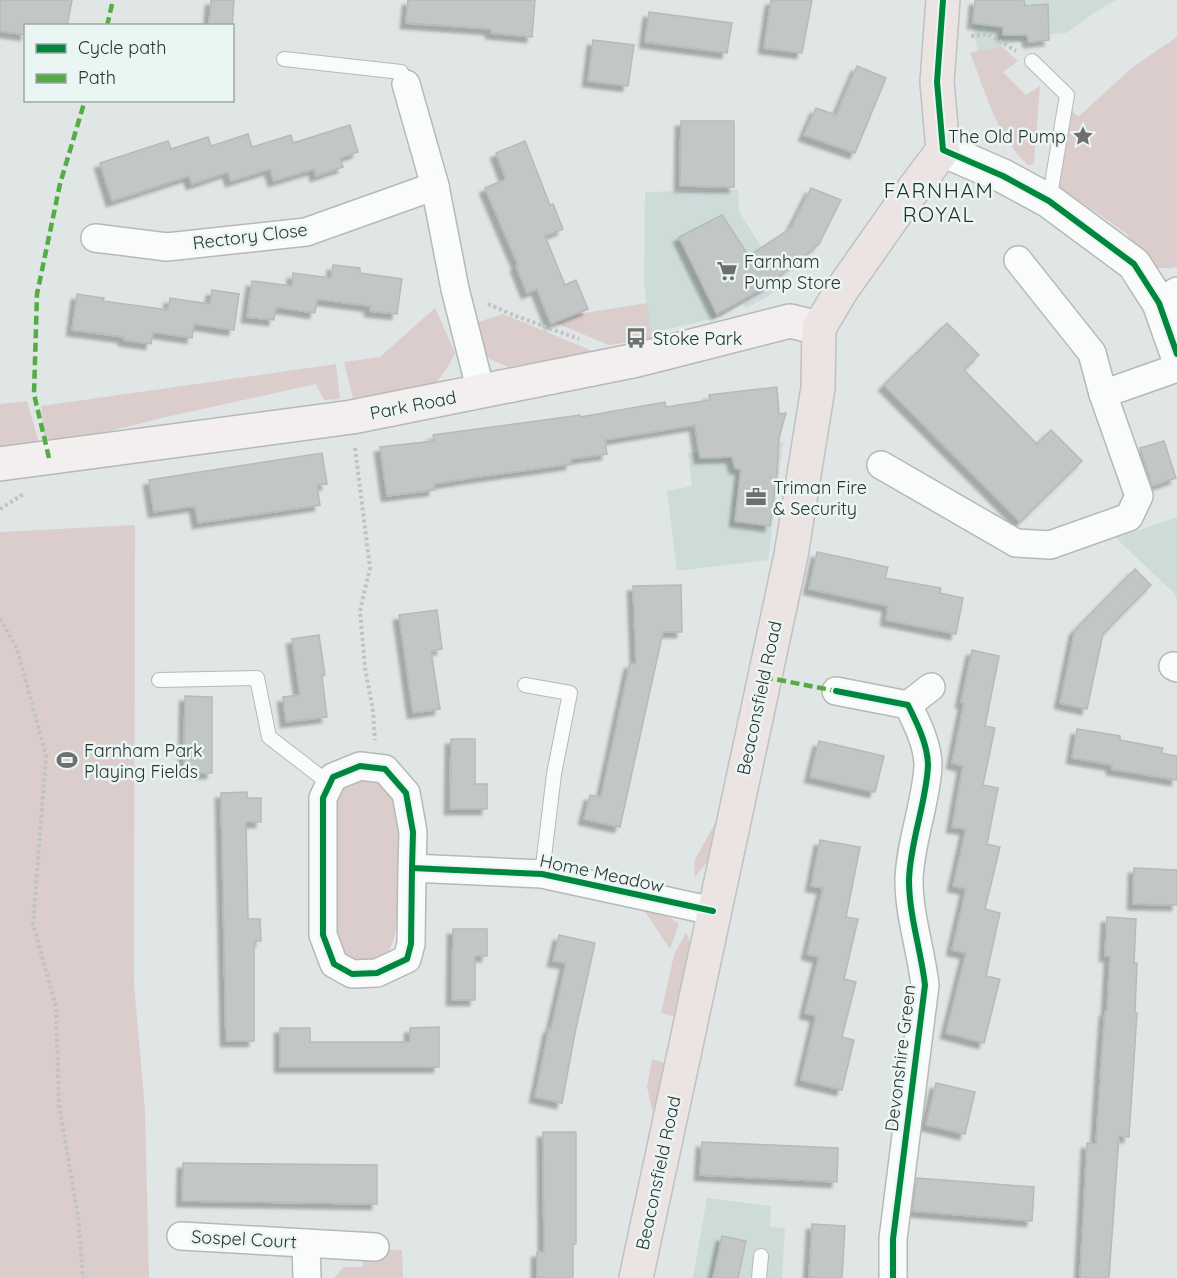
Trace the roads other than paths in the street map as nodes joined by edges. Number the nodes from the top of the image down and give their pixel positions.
1 (943, 0) edge
2 (284, 59) dead end
3 (1032, 61) road end
4 (406, 84) joint
5 (944, 150) junction
6 (435, 186) junction
7 (1049, 201) junction
8 (95, 238) dead end
9 (1018, 260) dead end
10 (1168, 297) edge
11 (819, 328) junction
12 (1177, 354) edge
13 (1177, 369) edge
14 (481, 392) junction
15 (1104, 394) junction
16 (0, 464) edge
17 (881, 465) dead end
18 (159, 681) dead end
19 (525, 685) dead end
20 (931, 687) dead end
21 (836, 692) dead end
22 (908, 705) junction
23 (330, 784) junction
24 (412, 868) junction
25 (543, 874) junction
26 (713, 911) junction
27 (181, 1236) dead end
28 (306, 1243) junction
29 (375, 1247) dead end
30 (761, 1256) dead end
31 (307, 1278) edge
32 (636, 1278) edge
33 (759, 1278) edge
34 (893, 1278) edge

1 - 5 main road
2 - 4 lane
3 - 7 lane
4 - 6 street
5 - 7 street
5 - 11 main road, Beaconsfield Road
6 - 8 street, Rectory Close
6 - 14 street
7 - 10 street
9 - 15 street
10 - 12 street
11 - 14 main road, Park Road
11 - 26 main road, Beaconsfield Road
13 - 15 street
14 - 16 main road, Park Road
15 - 17 street
18 - 23 lane
19 - 25 lane
20 - 22 street
21 - 22 street
22 - 34 street, Devonshire Green
23 - 24 street
23 - 24 street
24 - 25 street, Home Meadow
25 - 26 street, Home Meadow
26 - 32 main road, Beaconsfield Road
27 - 28 street, Sospel Court
28 - 29 street, Sospel Court
28 - 31 street, Sospel Court
30 - 33 lane

